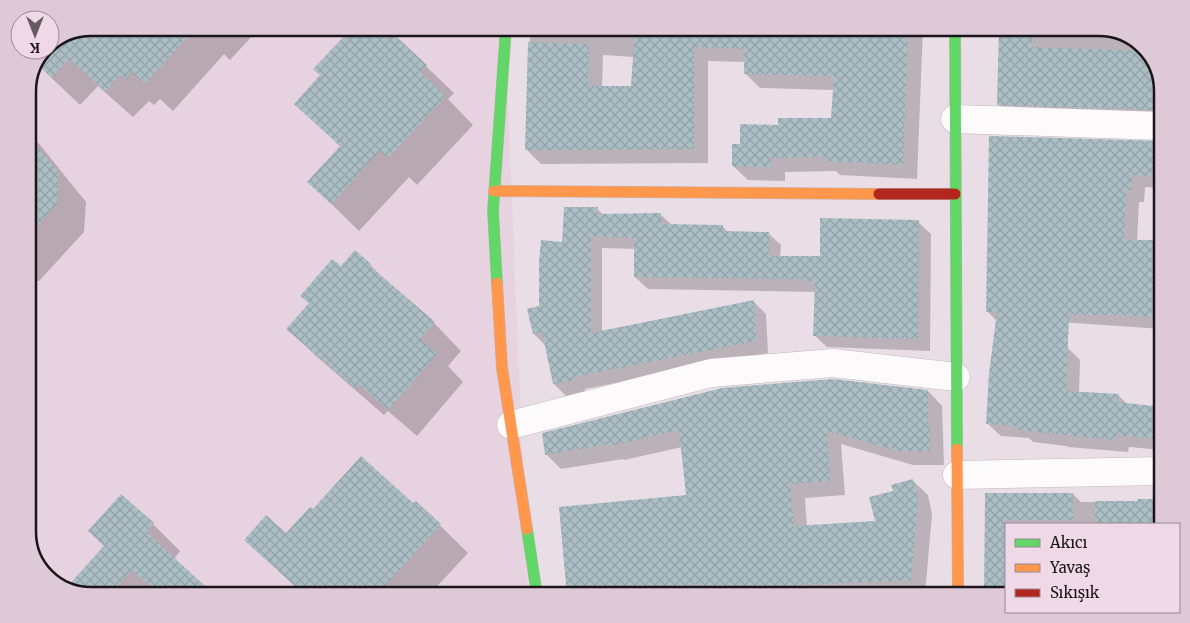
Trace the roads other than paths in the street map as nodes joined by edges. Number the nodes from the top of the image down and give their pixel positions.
1 (505, 36) edge
2 (955, 36) edge
3 (955, 119) junction
4 (1154, 126) edge
5 (494, 192) junction
6 (955, 194) junction
7 (956, 377) junction
8 (511, 425) junction
9 (1154, 471) edge
10 (957, 475) junction
11 (536, 587) edge
12 (958, 587) edge

1 - 5 street
2 - 3 street
3 - 4 street
3 - 6 street
5 - 6 street
5 - 8 street
6 - 7 street
7 - 8 street
7 - 10 street
8 - 11 street
9 - 10 street
10 - 12 street

